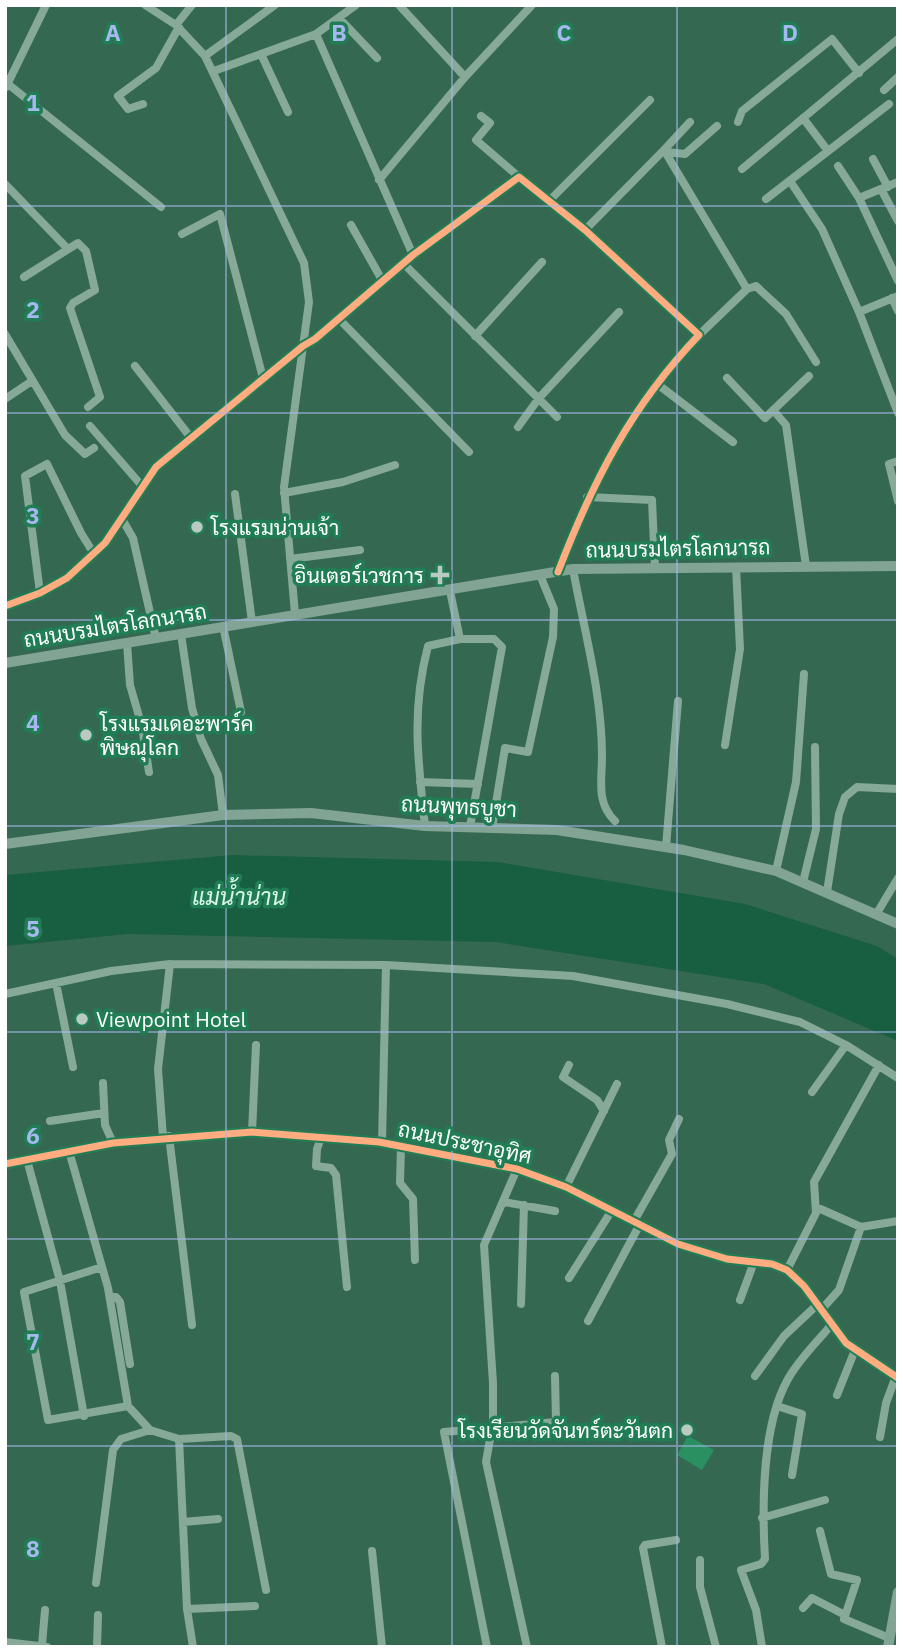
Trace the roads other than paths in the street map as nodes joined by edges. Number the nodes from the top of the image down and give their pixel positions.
1 (46, 5) edge
2 (192, 5) edge
3 (275, 5) edge
4 (356, 5) edge
5 (399, 5) edge
6 (532, 5) edge
7 (146, 6) edge
8 (340, 18) junction
9 (178, 26) junction
10 (316, 34) junction
11 (896, 44) edge
12 (261, 54) junction
13 (205, 57) junction
14 (377, 58) dead end
15 (214, 71) junction
16 (859, 72) junction
17 (465, 77) junction
18 (898, 77) edge
19 (6, 86) edge
20 (884, 90) dead end
21 (650, 100) dead end
22 (143, 104) dead end
23 (888, 104) dead end
24 (288, 112) dead end
25 (481, 116) dead end
26 (803, 118) junction
27 (690, 122) dead end
28 (738, 122) dead end
29 (717, 126) dead end
30 (665, 151) junction
31 (828, 151) junction
32 (873, 159) dead end
33 (838, 166) dead end
34 (742, 169) dead end
35 (519, 177) junction
36 (379, 180) junction
37 (790, 181) junction
38 (898, 182) edge
39 (5, 184) edge
40 (884, 188) junction
41 (859, 198) junction
42 (766, 199) dead end
43 (549, 201) junction
44 (161, 207) dead end
45 (898, 220) edge
46 (351, 225) dead end
47 (585, 230) junction
48 (182, 234) dead end
49 (67, 248) junction
50 (413, 255) junction
51 (542, 262) dead end
52 (403, 263) junction
53 (24, 277) dead end
54 (382, 280) junction
55 (898, 281) edge
56 (747, 289) junction
57 (895, 297) edge
58 (898, 311) edge
59 (619, 312) dead end
60 (859, 312) junction
61 (339, 319) junction
62 (5, 334) edge
63 (699, 335) junction
64 (475, 336) junction
65 (303, 346) junction
66 (816, 362) dead end
67 (135, 366) dead end
68 (809, 376) dead end
69 (263, 378) junction
70 (727, 378) dead end
71 (32, 381) junction
72 (656, 383) junction
73 (539, 398) junction
74 (5, 399) edge
75 (88, 407) dead end
76 (773, 410) junction
77 (898, 413) edge
78 (557, 417) dead end
79 (90, 426) dead end
80 (518, 427) dead end
81 (191, 438) junction
82 (733, 442) dead end
83 (94, 448) dead end
84 (470, 452) dead end
85 (898, 461) edge
86 (395, 465) dead end
87 (142, 486) junction
88 (284, 493) junction
89 (235, 494) dead end
90 (587, 497) junction
91 (898, 501) edge
92 (122, 519) junction
93 (360, 550) dead end
94 (94, 554) junction
95 (290, 559) junction
96 (806, 566) junction
97 (898, 566) edge
98 (736, 567) junction
99 (655, 568) junction
100 (573, 569) junction
101 (558, 572) junction
102 (540, 575) junction
103 (450, 591) junction
104 (40, 593) junction
105 (5, 606) edge
106 (295, 614) junction
107 (252, 622) junction
108 (223, 626) junction
109 (181, 634) junction
110 (156, 639) junction
111 (460, 639) junction
112 (127, 643) junction
113 (5, 663) edge
114 (804, 674) dead end
115 (678, 701) dead end
116 (241, 712) dead end
117 (725, 745) dead end
118 (815, 747) dead end
119 (149, 772) dead end
120 (420, 782) junction
121 (478, 784) junction
122 (898, 789) edge
123 (223, 815) junction
124 (615, 821) dead end
125 (425, 826) junction
126 (470, 827) junction
127 (492, 828) junction
128 (5, 844) edge
129 (666, 847) junction
130 (776, 871) junction
131 (898, 878) edge
132 (803, 882) junction
133 (827, 892) junction
134 (877, 913) junction
135 (898, 924) edge
136 (170, 964) junction
137 (386, 965) junction
138 (56, 983) junction
139 (5, 994) edge
140 (256, 1045) dead end
141 (846, 1045) junction
142 (569, 1065) dead end
143 (878, 1065) junction
144 (73, 1067) dead end
145 (898, 1078) edge
146 (103, 1083) dead end
147 (617, 1084) dead end
148 (813, 1092) dead end
149 (604, 1111) junction
150 (104, 1113) junction
151 (679, 1119) dead end
152 (50, 1121) dead end
153 (252, 1132) junction
154 (166, 1136) junction
155 (321, 1138) junction
156 (113, 1143) junction
157 (382, 1143) junction
158 (401, 1147) junction
159 (69, 1151) junction
160 (27, 1160) junction
161 (5, 1164) edge
162 (517, 1169) junction
163 (566, 1186) junction
164 (504, 1202) junction
165 (524, 1205) junction
166 (816, 1207) junction
167 (612, 1210) junction
168 (555, 1211) dead end
169 (898, 1221) edge
170 (637, 1223) junction
171 (861, 1227) junction
172 (415, 1260) dead end
173 (754, 1262) junction
174 (102, 1267) junction
175 (787, 1270) junction
176 (569, 1278) dead end
177 (61, 1281) junction
178 (347, 1287) dead end
179 (110, 1297) junction
180 (740, 1300) dead end
181 (521, 1304) dead end
182 (820, 1307) junction
183 (588, 1321) dead end
184 (832, 1324) junction
185 (192, 1325) dead end
186 (855, 1350) junction
187 (130, 1364) dead end
188 (555, 1376) dead end
189 (755, 1376) dead end
190 (897, 1377) edge
191 (837, 1395) dead end
192 (128, 1406) junction
193 (777, 1406) junction
194 (84, 1416) junction
195 (492, 1428) junction
196 (150, 1430) junction
197 (880, 1437) dead end
198 (179, 1439) junction
199 (792, 1475) dead end
200 (825, 1500) dead end
201 (762, 1518) junction
202 (218, 1519) dead end
203 (183, 1522) junction
204 (820, 1531) dead end
205 (676, 1540) dead end
206 (372, 1551) dead end
207 (700, 1560) dead end
208 (96, 1583) dead end
209 (266, 1590) dead end
210 (897, 1596) edge
211 (255, 1606) dead end
212 (803, 1608) dead end
213 (45, 1609) dead end
214 (187, 1609) junction
215 (98, 1615) dead end
216 (845, 1615) junction
217 (889, 1642) edge
218 (7, 1644) edge
219 (45, 1646) edge
220 (97, 1647) edge
221 (192, 1647) edge
222 (382, 1647) edge
223 (487, 1647) edge
224 (527, 1647) edge
225 (662, 1647) edge
226 (716, 1647) edge
227 (762, 1647) edge

1 - 19 street
2 - 9 street
3 - 13 street
4 - 8 street
5 - 17 street
6 - 17 street
7 - 9 street
8 - 10 street
8 - 14 street
9 - 13 street
9 - 22 street
10 - 12 street
10 - 36 street
11 - 16 street
12 - 15 street
12 - 24 street
13 - 15 street
15 - 65 street
16 - 26 street
16 - 28 street
17 - 36 street
18 - 20 street
19 - 44 street
21 - 43 street
23 - 31 street
25 - 35 street
26 - 31 street
26 - 34 street
27 - 30 street
29 - 30 street
30 - 47 street
30 - 56 street
31 - 37 street
32 - 40 street
33 - 41 street
35 - 43 street
35 - 50 street
36 - 50 street
37 - 42 street
37 - 60 street
38 - 40 street
39 - 49 street
40 - 41 street
40 - 45 street
41 - 55 street
43 - 47 street
46 - 54 street
47 - 63 street
48 - 69 street
49 - 53 street
49 - 75 street
50 - 52 street
51 - 64 street
52 - 54 street
52 - 64 street
54 - 61 street
56 - 63 street
56 - 66 street
57 - 58 street
57 - 60 street
59 - 73 street
60 - 77 street
61 - 65 street
61 - 84 street
62 - 71 street
63 - 72 street
64 - 73 street
65 - 69 street
65 - 88 street
67 - 81 street
68 - 76 street
69 - 81 street
70 - 76 street
71 - 74 street
71 - 83 street
72 - 82 street
72 - 90 street
73 - 78 street
73 - 80 street
76 - 96 street
79 - 87 street
81 - 87 street
85 - 91 street
86 - 88 street
87 - 92 street
88 - 95 street
89 - 107 street
90 - 99 street
90 - 101 street
92 - 94 street
92 - 110 street
93 - 95 street
94 - 104 street
94 - 104 street
95 - 106 street
96 - 97 street, ถนนบรมไตรโลกนารถ
96 - 98 street, ถนนบรมไตรโลกนารถ
98 - 99 street, ถนนบรมไตรโลกนารถ
98 - 117 street
99 - 100 street, ถนนบรมไตรโลกนารถ
100 - 101 street, ถนนบรมไตรโลกนารถ
100 - 124 street
101 - 102 street, ถนนบรมไตรโลกนารถ
102 - 103 street, ถนนบรมไตรโลกนารถ
102 - 127 street
103 - 106 street, ถนนบรมไตรโลกนารถ
103 - 111 street
104 - 105 street
106 - 107 street, ถนนบรมไตรโลกนารถ
107 - 108 street, ถนนบรมไตรโลกนารถ
108 - 109 street, ถนนบรมไตรโลกนารถ
108 - 116 street
109 - 110 street, ถนนบรมไตรโลกนารถ
109 - 123 street
110 - 112 street, ถนนบรมไตรโลกนารถ
111 - 120 street
111 - 121 street
112 - 113 street, ถนนบรมไตรโลกนารถ
112 - 119 street
114 - 130 street
115 - 129 street
118 - 132 street
120 - 121 street
120 - 125 street
121 - 126 street
122 - 133 street
123 - 125 street, ถนนพุทธบูชา
123 - 128 street, ถนนพุทธบูชา
125 - 126 street, ถนนพุทธบูชา
126 - 127 street, ถนนพุทธบูชา
127 - 129 street, ถนนพุทธบูชา
129 - 130 street, ถนนพุทธบูชา
130 - 132 street, ถนนพุทธบูชา
131 - 134 street
132 - 133 street, ถนนพุทธบูชา
133 - 134 street, ถนนพุทธบูชา
134 - 135 street, ถนนพุทธบูชา
136 - 137 street
136 - 138 street
136 - 154 street
137 - 141 street
137 - 157 street
138 - 139 street
138 - 144 street
140 - 153 street
141 - 143 street
141 - 148 street
142 - 149 street
143 - 145 street
143 - 166 street
146 - 150 street
147 - 149 street
149 - 163 street
150 - 152 street
150 - 156 street
151 - 170 street
153 - 154 street, ถนนประชาอุทิศ
153 - 155 street, ถนนประชาอุทิศ
154 - 156 street, ถนนประชาอุทิศ
154 - 185 street
155 - 157 street, ถนนประชาอุทิศ
155 - 178 street
156 - 159 street, ถนนประชาอุทิศ
157 - 158 street, ถนนประชาอุทิศ
158 - 162 street, ถนนประชาอุทิศ
158 - 172 street
159 - 160 street, ถนนประชาอุทิศ
159 - 174 street
160 - 161 street, ถนนประชาอุทิศ
160 - 177 street
162 - 163 street, ถนนประชาอุทิศ
162 - 164 street
163 - 167 street, ถนนประชาอุทิศ
164 - 165 street
164 - 195 street
165 - 168 street
165 - 181 street
166 - 171 street
166 - 175 street
167 - 170 street, ถนนประชาอุทิศ
167 - 176 street
169 - 171 street
170 - 173 street, ถนนประชาอุทิศ
170 - 183 street
171 - 182 street
173 - 175 street, ถนนประชาอุทิศ
173 - 180 street
174 - 177 street
174 - 179 street
175 - 182 street
177 - 194 street
177 - 194 street
179 - 187 street
179 - 192 street
182 - 184 street
182 - 189 street
184 - 186 street
184 - 193 street
186 - 190 street
186 - 191 street
188 - 195 street
190 - 197 street
192 - 194 street
192 - 196 street
193 - 199 street
193 - 201 street
195 - 223 street
195 - 224 street
196 - 198 street
196 - 208 street
198 - 203 street
198 - 209 street
200 - 201 street
201 - 227 street
202 - 203 street
203 - 214 street
204 - 216 street
205 - 225 street
206 - 222 street
207 - 226 street
210 - 217 street
211 - 214 street
212 - 216 street
213 - 219 street
214 - 221 street
215 - 220 street
216 - 217 street
218 - 219 street

